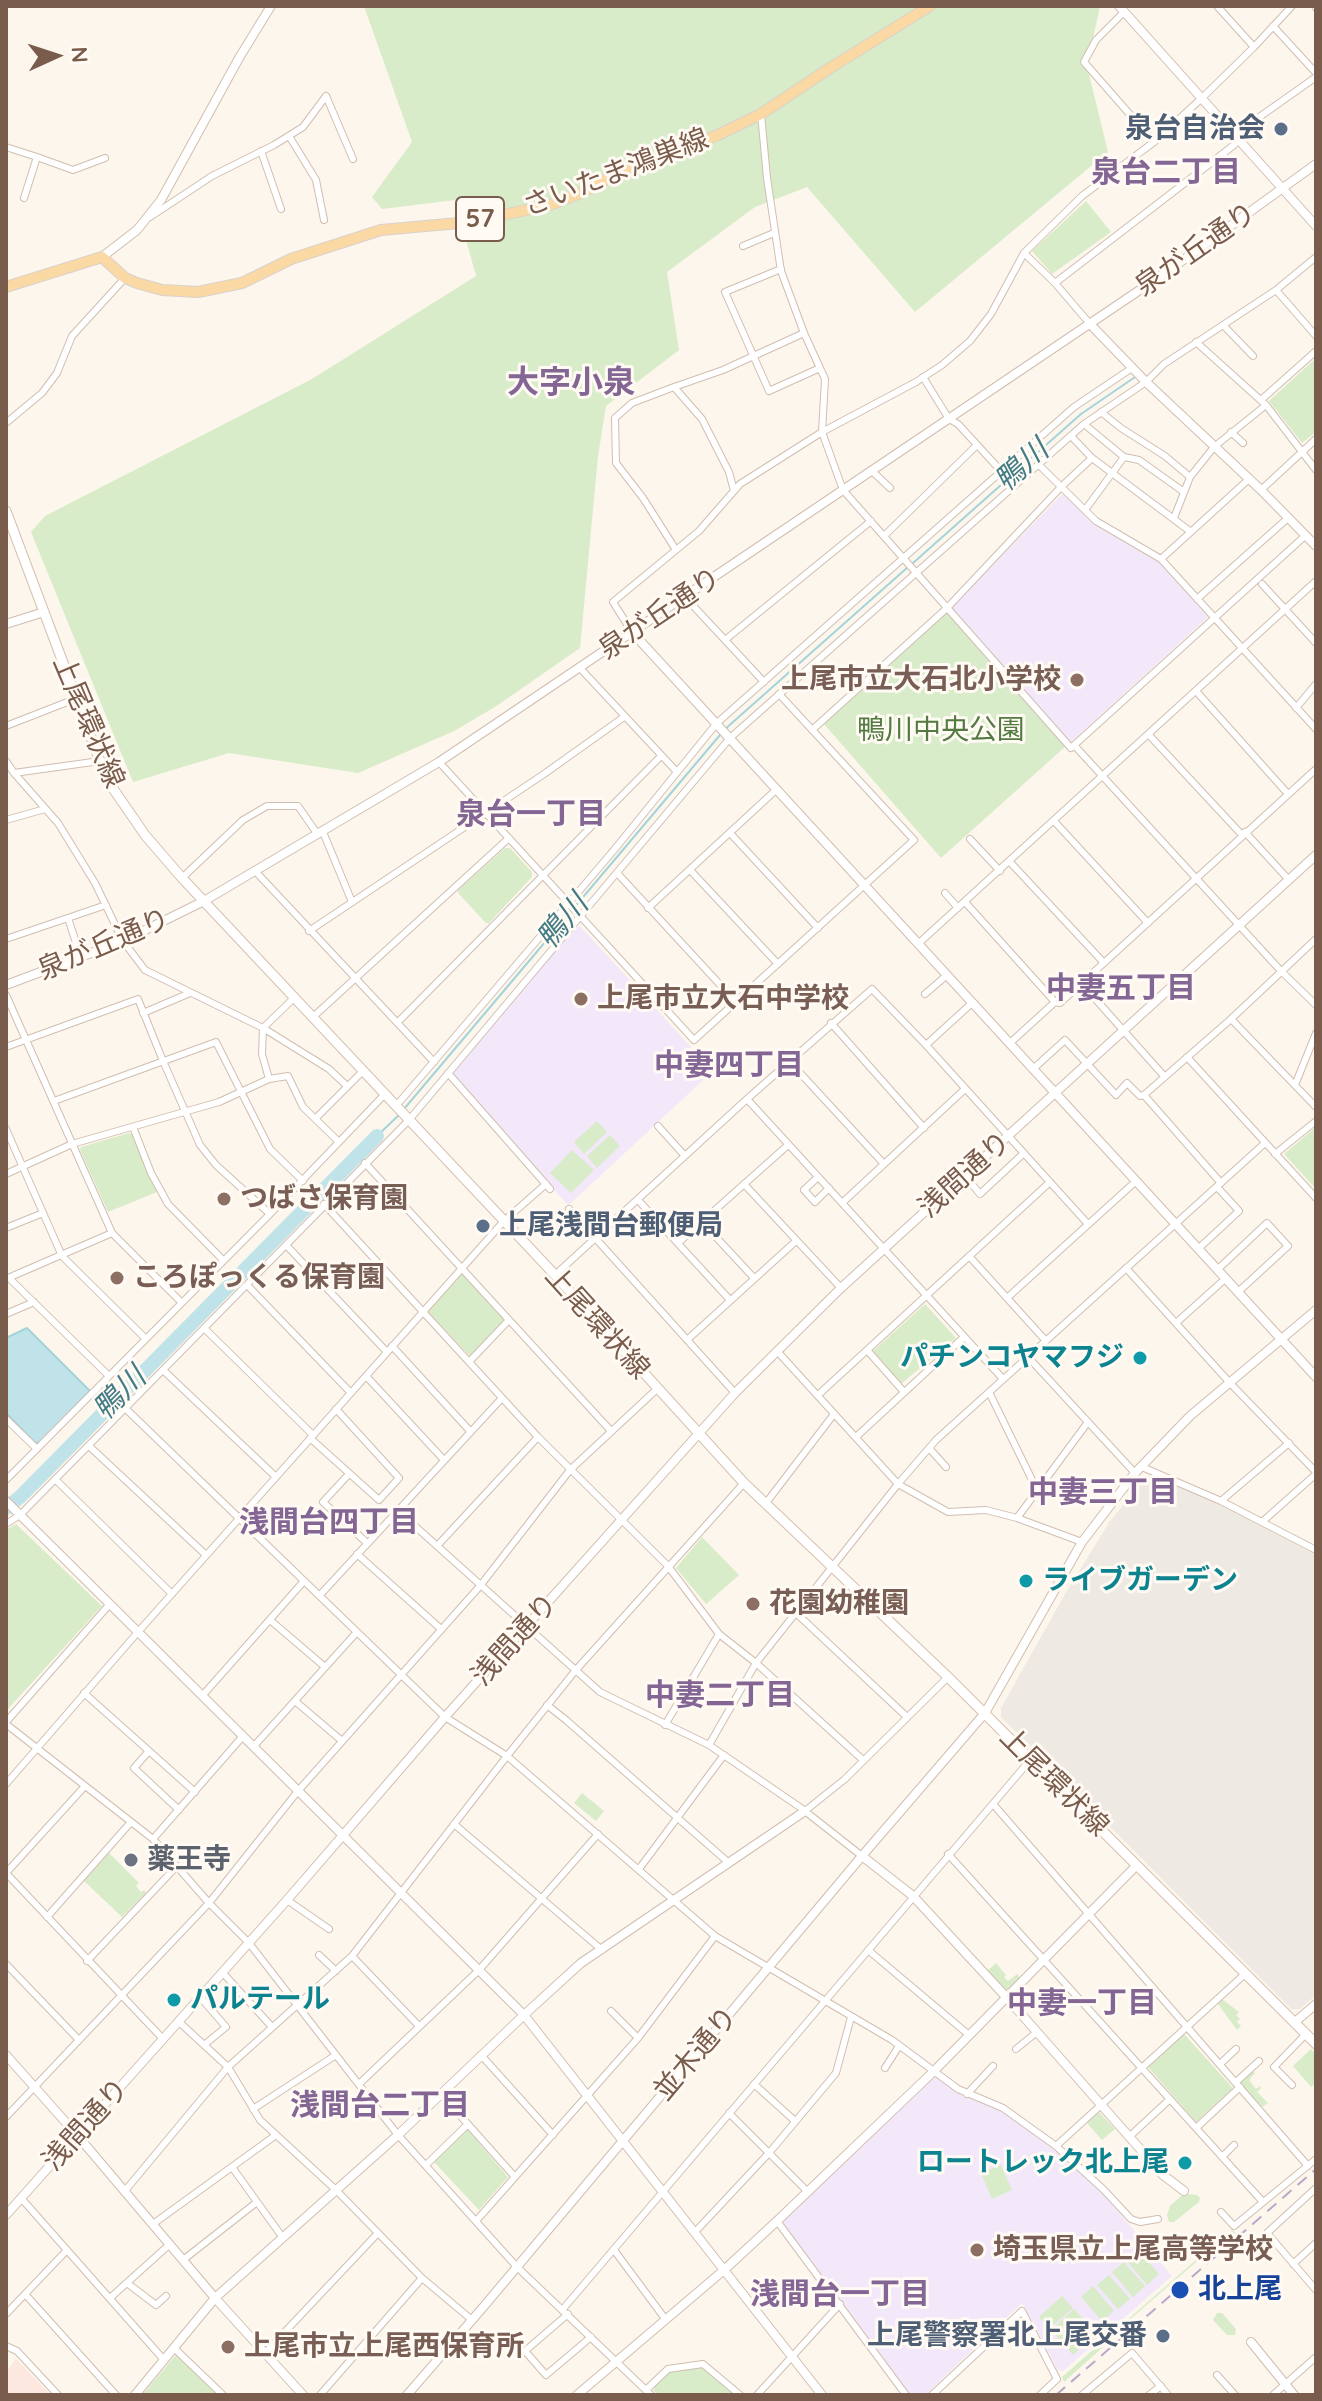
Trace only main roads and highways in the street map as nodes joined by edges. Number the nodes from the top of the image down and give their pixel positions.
1 (930, 6) edge
2 (6, 287) edge
3 (6, 511) edge
4 (1316, 2044) edge

1 - 2 main road, さいたま鴻巣線 / 57
3 - 4 main road, 上尾環状線

